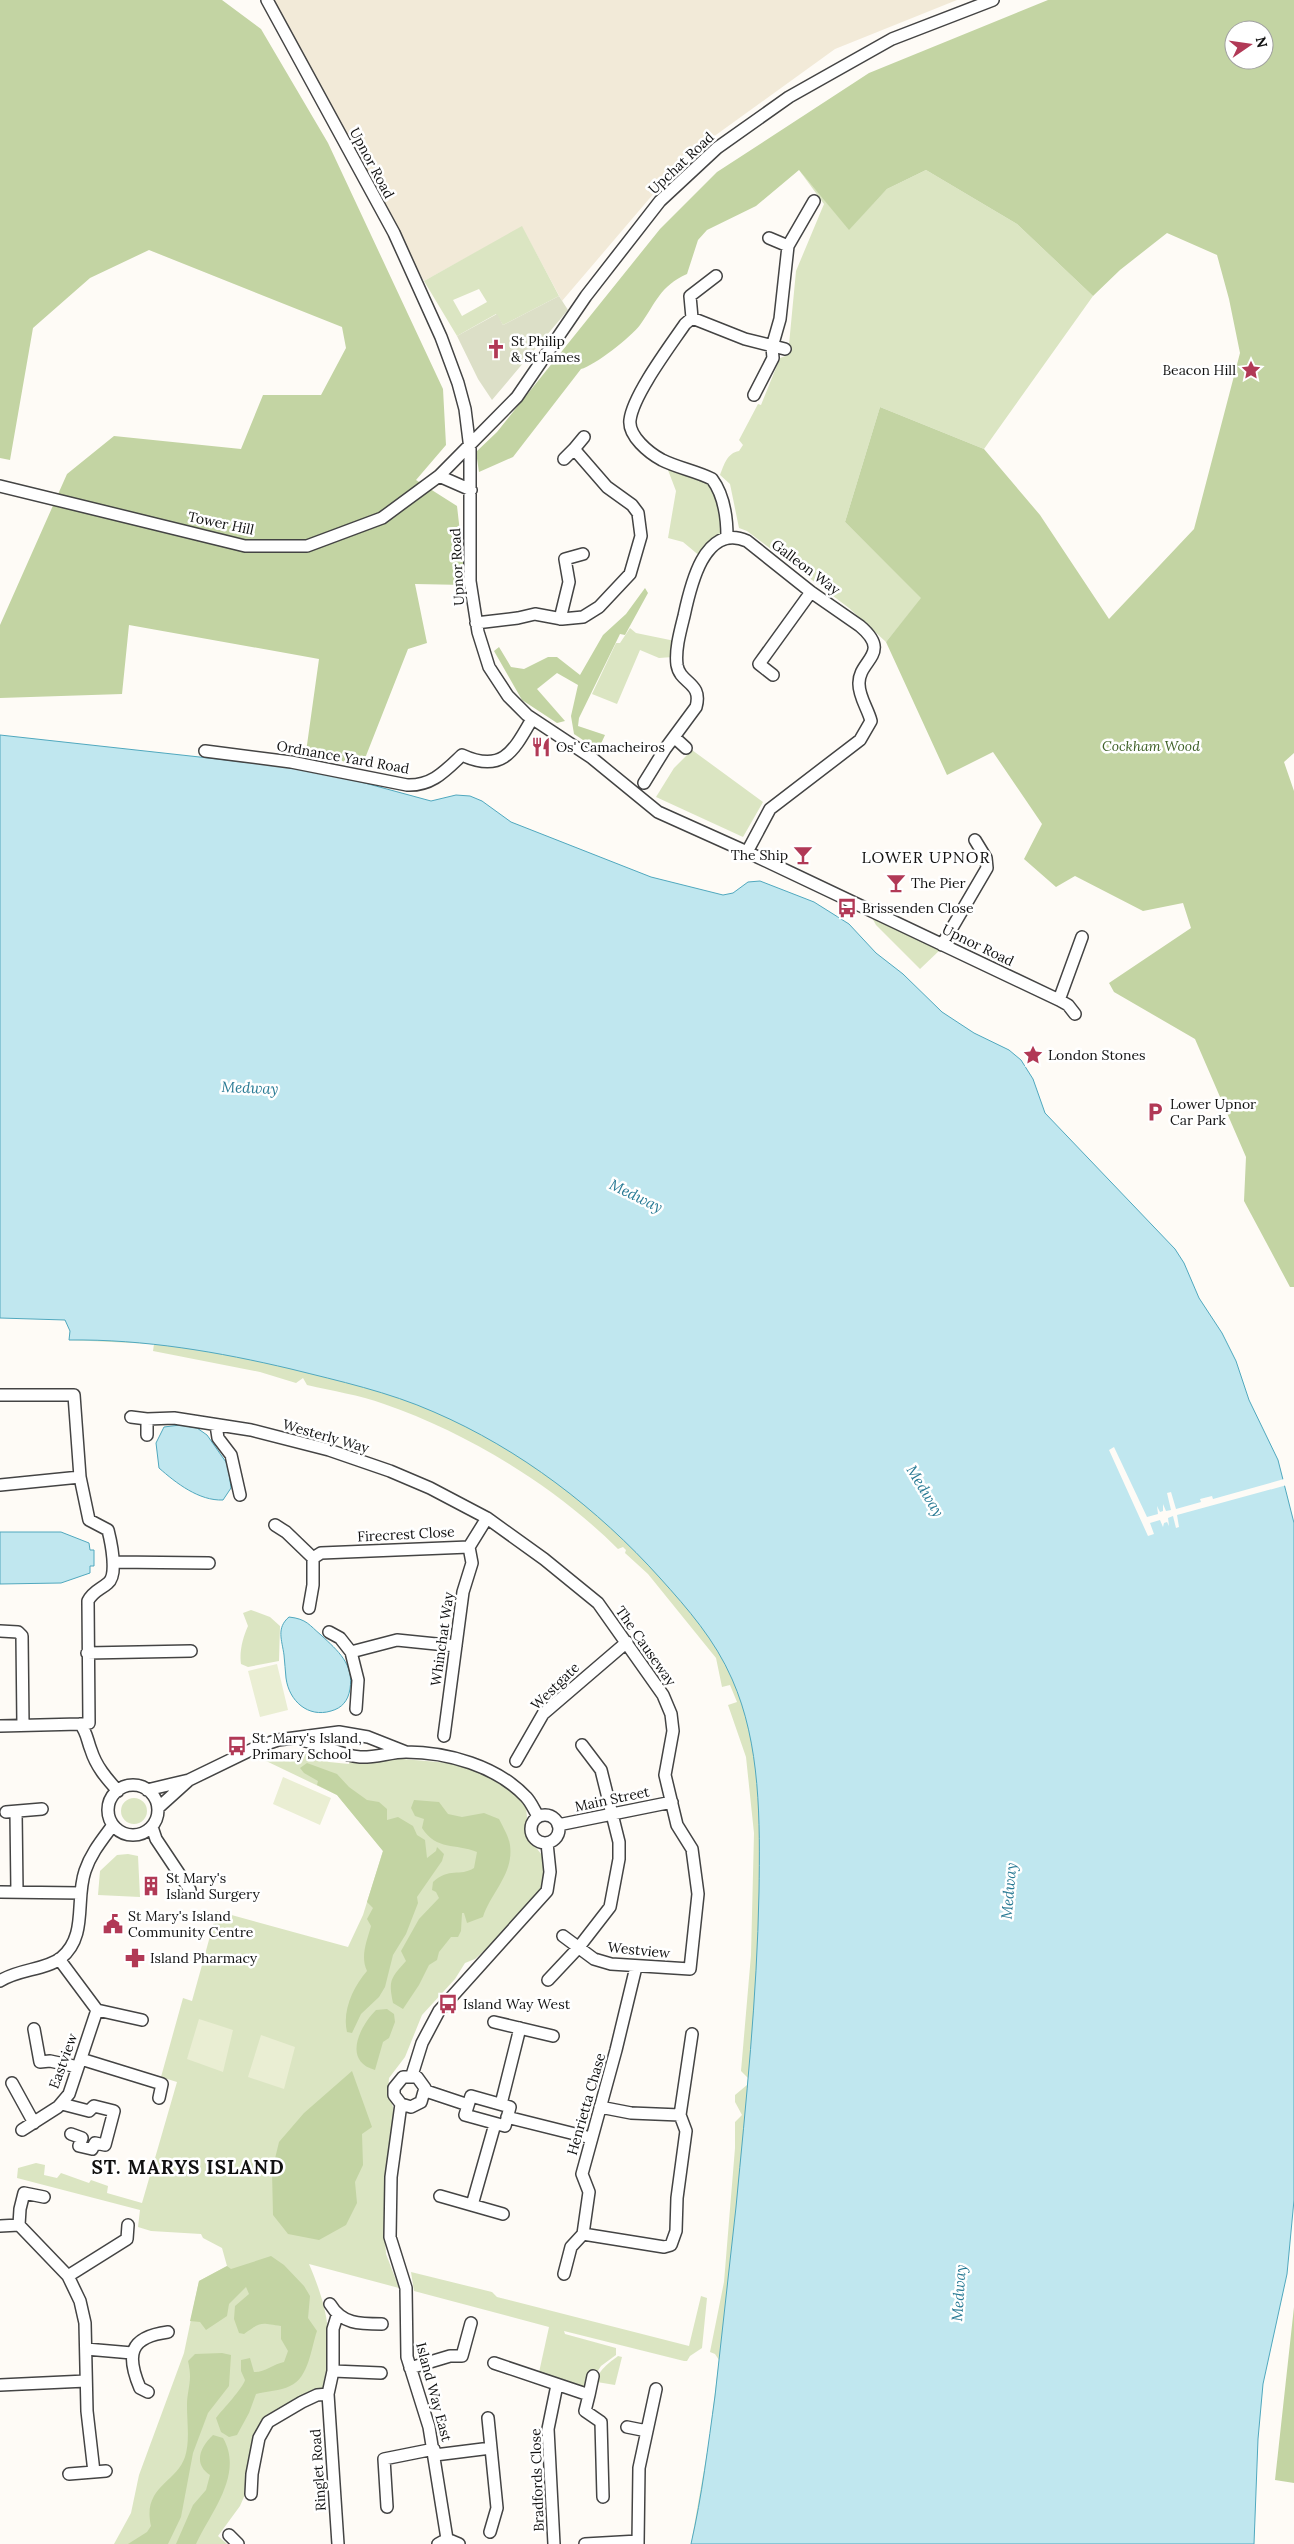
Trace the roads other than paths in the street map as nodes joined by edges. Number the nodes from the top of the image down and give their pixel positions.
1 (267, 0) edge
2 (993, 0) edge
3 (814, 201) dead end
4 (769, 238) dead end
5 (788, 246) junction
6 (716, 276) dead end
7 (692, 318) junction
8 (772, 347) junction
9 (785, 349) dead end
10 (754, 395) dead end
11 (584, 437) dead end
12 (469, 445) junction
13 (574, 448) junction
14 (564, 459) dead end
15 (440, 476) junction
16 (0, 486) edge
17 (471, 490) junction
18 (727, 537) junction
19 (583, 554) dead end
20 (811, 592) junction
21 (560, 619) junction
22 (476, 623) junction
23 (774, 674) dead end
24 (532, 719) junction
25 (674, 737) junction
26 (686, 748) dead end
27 (205, 751) dead end
28 (644, 783) dead end
29 (976, 840) dead end
30 (747, 852) junction
31 (1082, 937) dead end
32 (942, 944) junction
33 (1060, 1000) junction
34 (1075, 1014) dead end
35 (0, 1395) edge
36 (131, 1417) dead end
37 (147, 1419) junction
38 (216, 1425) junction
39 (147, 1435) dead end
40 (80, 1477) junction
41 (0, 1485) edge
42 (240, 1495) dead end
43 (487, 1518) junction
44 (275, 1525) dead end
45 (469, 1547) junction
46 (313, 1558) junction
47 (112, 1562) junction
48 (209, 1563) dead end
49 (309, 1608) dead end
50 (0, 1631) edge
51 (329, 1632) dead end
52 (627, 1642) junction
53 (456, 1646) junction
54 (87, 1648) junction
55 (191, 1651) dead end
56 (351, 1652) junction
57 (356, 1709) dead end
58 (80, 1724) junction
59 (23, 1725) junction
60 (0, 1726) edge
61 (444, 1736) dead end
62 (297, 1738) junction
63 (582, 1745) dead end
64 (406, 1752) junction
65 (516, 1762) dead end
66 (189, 1780) junction
67 (147, 1790) junction
68 (118, 1791) junction
69 (672, 1802) junction
70 (158, 1808) junction
71 (42, 1809) dead end
72 (612, 1815) junction
73 (538, 1816) junction
74 (113, 1825) junction
75 (558, 1825) junction
76 (152, 1827) junction
77 (547, 1843) junction
78 (190, 1890) dead end
79 (0, 1892) edge
80 (17, 1892) junction
81 (81, 1893) junction
82 (563, 1936) dead end
83 (579, 1947) junction
84 (59, 1959) junction
85 (636, 1967) junction
86 (690, 1969) joint
87 (548, 1980) dead end
88 (0, 1981) edge
89 (97, 2010) junction
90 (142, 2020) dead end
91 (494, 2022) dead end
92 (520, 2028) junction
93 (34, 2029) dead end
94 (692, 2034) dead end
95 (553, 2036) dead end
96 (79, 2063) junction
97 (412, 2075) junction
98 (12, 2083) dead end
99 (426, 2091) junction
100 (159, 2098) dead end
101 (62, 2104) junction
102 (401, 2104) junction
103 (501, 2104) junction
104 (468, 2105) junction
105 (600, 2107) junction
106 (680, 2115) junction
107 (507, 2117) junction
108 (34, 2123) junction
109 (495, 2124) junction
110 (22, 2130) dead end
111 (71, 2134) dead end
112 (591, 2138) junction
113 (440, 2196) dead end
114 (44, 2197) dead end
115 (472, 2205) junction
116 (503, 2214) dead end
117 (19, 2225) junction
118 (128, 2225) dead end
119 (0, 2226) edge
120 (583, 2234) junction
121 (564, 2274) dead end
122 (68, 2276) junction
123 (330, 2304) dead end
124 (337, 2316) junction
125 (471, 2323) dead end
126 (382, 2324) dead end
127 (168, 2332) dead end
128 (86, 2349) junction
129 (132, 2353) junction
130 (494, 2363) dead end
131 (410, 2368) junction
132 (333, 2371) junction
133 (381, 2373) dead end
134 (593, 2376) dead end
135 (86, 2381) junction
136 (0, 2385) edge
137 (557, 2385) junction
138 (656, 2389) dead end
139 (148, 2392) dead end
140 (328, 2394) junction
141 (589, 2395) junction
142 (488, 2418) dead end
143 (627, 2427) dead end
144 (647, 2431) junction
145 (491, 2448) junction
146 (434, 2452) junction
147 (106, 2471) dead end
148 (94, 2472) junction
149 (69, 2474) dead end
150 (251, 2494) dead end
151 (603, 2497) dead end
152 (387, 2507) dead end
153 (490, 2532) dead end
154 (229, 2535) dead end
155 (443, 2541) edge
156 (638, 2543) edge
157 (238, 2544) edge
158 (338, 2544) edge
159 (459, 2544) edge
160 (554, 2544) edge
161 (586, 2544) edge

1 - 12 street, Upnor Road
2 - 12 street, Upchat Road
3 - 5 street
4 - 5 street
5 - 8 street
6 - 7 street
7 - 8 street
7 - 18 street
8 - 9 street
8 - 10 street
11 - 13 street
12 - 15 street, Tower Hill
12 - 17 street, Upnor Road
13 - 14 street
13 - 21 street
15 - 16 street, Tower Hill
15 - 17 street
17 - 22 street, Upnor Road
18 - 20 street, Galleon Way
18 - 25 street
19 - 21 street
20 - 23 street
20 - 30 street, Galleon Way
21 - 22 street
22 - 24 street, Upnor Road
24 - 27 street, Ordnance Yard Road
24 - 30 street, Upnor Road
25 - 26 street
25 - 28 street
29 - 32 street
30 - 32 street, Upnor Road
31 - 33 street
32 - 33 street, Upnor Road
33 - 34 street, Upnor Road
35 - 40 street
36 - 37 street, Westerly Way
37 - 38 street, Westerly Way
37 - 39 street
38 - 42 street
38 - 43 street, Westerly Way
40 - 41 street
40 - 47 street
43 - 45 street, Firecrest Close
43 - 52 street, The Causeway
44 - 46 street
45 - 46 street, Firecrest Close
45 - 53 street, Whinchat Way
46 - 49 street
47 - 48 street
47 - 54 street
50 - 59 street
51 - 56 street
52 - 65 street, Westgate
52 - 69 street, The Causeway
53 - 56 street
53 - 61 street, Whinchat Way
54 - 55 street
54 - 58 street
56 - 57 street
58 - 59 street
58 - 68 street
59 - 60 street
62 - 64 street
62 - 64 street
62 - 66 street
63 - 72 street
64 - 73 street
66 - 67 street
66 - 70 street
67 - 68 street
67 - 70 street
68 - 74 street
69 - 72 street, Main Street
69 - 86 street, The Causeway
70 - 76 street
71 - 80 street
72 - 75 street, Main Street
72 - 83 street
73 - 75 street
73 - 77 street
74 - 76 street
74 - 81 street
75 - 77 street
76 - 78 street
77 - 97 street
79 - 80 street
80 - 81 street
81 - 84 street
82 - 83 street, Westview
83 - 85 street, Westview
83 - 87 street
84 - 88 street
84 - 89 street
85 - 86 street, Westview
85 - 105 street, Henrietta Chase
89 - 90 street
89 - 96 street, Eastview
91 - 92 street
92 - 95 street
92 - 103 street
93 - 96 street
94 - 106 street
96 - 100 street
96 - 101 street, Eastview
97 - 99 street
97 - 102 street, Island Way East
98 - 108 street
99 - 102 street
99 - 104 street
101 - 108 street, Eastview
101 - 111 street
102 - 131 street, Island Way East
103 - 104 street
103 - 107 street
104 - 109 street
105 - 106 street
105 - 112 street, Henrietta Chase
106 - 120 street
107 - 109 street
107 - 112 street
108 - 110 street, Eastview
109 - 115 street
112 - 120 street, Henrietta Chase
113 - 115 street
114 - 117 street
115 - 116 street
117 - 119 street
117 - 122 street
118 - 122 street
120 - 121 street, Henrietta Chase
122 - 128 street
123 - 124 street
124 - 126 street
124 - 132 street, Ringlet Road
125 - 131 street
127 - 129 street
128 - 129 street
128 - 135 street
129 - 139 street
130 - 137 street
131 - 146 street, Island Way East
132 - 133 street
132 - 140 street, Ringlet Road
134 - 141 street
135 - 136 street
135 - 148 street
137 - 141 street
137 - 160 street, Bradfords Close
138 - 144 street
140 - 150 street
140 - 158 street, Ringlet Road
141 - 151 street
142 - 145 street
143 - 144 street
144 - 156 street
145 - 146 street
145 - 153 street
146 - 152 street
146 - 155 street, Island Way East
147 - 148 street
148 - 149 street
154 - 157 street
155 - 159 street, Island Way East
156 - 161 street

